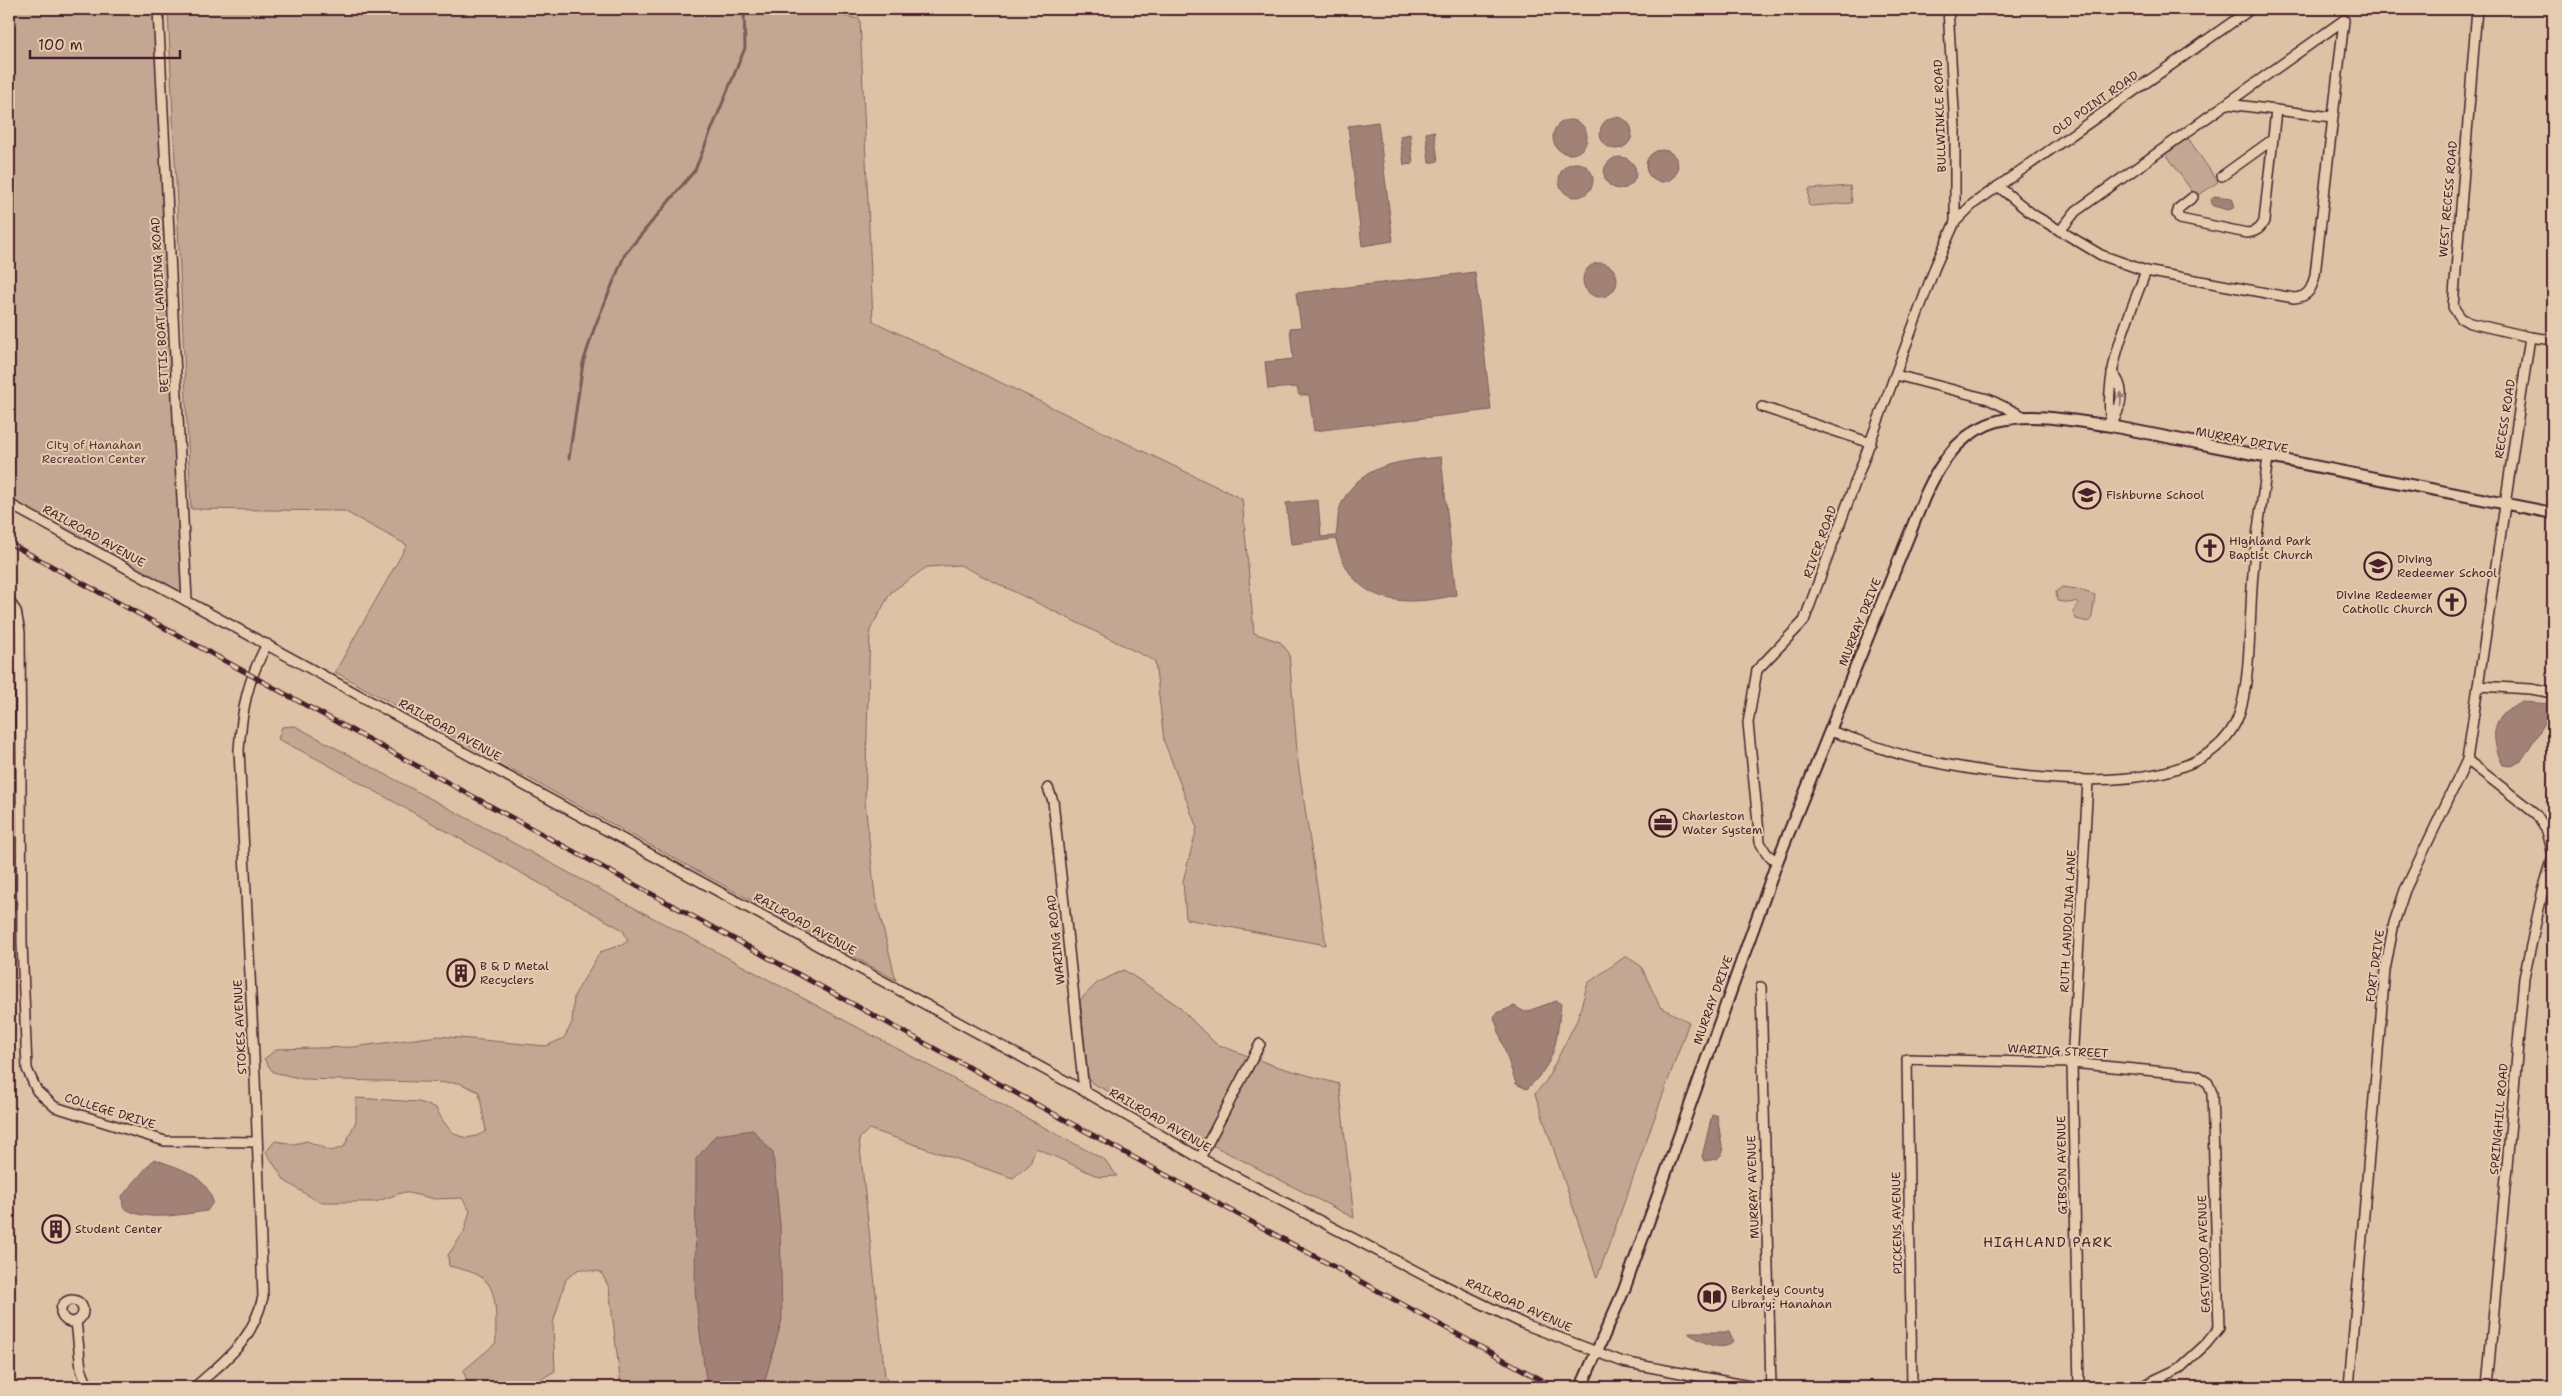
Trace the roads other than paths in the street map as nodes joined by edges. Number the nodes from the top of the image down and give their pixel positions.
1 (158, 9) edge
2 (1948, 9) edge
3 (2251, 9) edge
4 (2345, 9) edge
5 (2477, 9) edge
6 (2344, 20) junction
7 (2228, 104) junction
8 (2276, 110) junction
9 (2332, 117) junction
10 (2272, 140) junction
11 (2222, 176) dead end
12 (1998, 186) junction
13 (2193, 197) dead end
14 (1955, 222) junction
15 (2060, 231) junction
16 (2146, 271) junction
17 (2530, 337) junction
18 (2553, 340) edge
19 (2112, 373) junction
20 (1896, 375) junction
21 (1762, 407) dead end
22 (2023, 416) junction
23 (2111, 426) junction
24 (1870, 443) junction
25 (2268, 458) junction
26 (9, 504) edge
27 (2504, 504) junction
28 (2553, 513) edge
29 (187, 600) junction
30 (9, 601) edge
31 (267, 644) junction
32 (2478, 686) junction
33 (2553, 693) edge
34 (1830, 731) junction
35 (2466, 760) junction
36 (2088, 781) junction
37 (1048, 788) dead end
38 (2553, 855) edge
39 (1777, 862) junction
40 (1761, 987) dead end
41 (1260, 1044) dead end
42 (1907, 1059) joint
43 (2072, 1063) junction
44 (2206, 1080) joint
45 (1084, 1091) junction
46 (257, 1142) junction
47 (1200, 1158) junction
48 (76, 1321) dead end
49 (1596, 1352) junction
50 (88, 1387) edge
51 (194, 1387) edge
52 (1581, 1387) edge
53 (1755, 1387) edge
54 (1771, 1387) edge
55 (1912, 1387) edge
56 (2079, 1387) edge
57 (2140, 1387) edge
58 (2349, 1387) edge
59 (2487, 1387) edge

1 - 29 street, BETTIS BOAT LANDING ROAD
2 - 14 street, BULLWINKLE ROAD
3 - 12 street, OLD POINT ROAD
4 - 6 street
5 - 17 street, WEST RECESS ROAD
6 - 7 street
6 - 9 street
7 - 8 street
7 - 15 street
8 - 9 street
8 - 10 street
9 - 16 street
10 - 11 street
10 - 13 street
12 - 14 street, OLD POINT ROAD
12 - 15 street
14 - 20 street, RIVER ROAD
15 - 16 street
16 - 19 street
17 - 18 street
17 - 27 street, RECESS ROAD
19 - 23 street
23 -> 19 street
20 - 22 street
20 - 24 street, RIVER ROAD
21 - 24 street
22 - 23 street, MURRAY DRIVE
22 - 34 street, MURRAY DRIVE
23 - 25 street, MURRAY DRIVE
24 - 39 street, RIVER ROAD
25 - 27 street, MURRAY DRIVE
25 - 36 street
26 - 29 street, RAILROAD AVENUE
27 - 28 street, MURRAY DRIVE
27 - 32 street, FORT DRIVE
29 - 31 street, RAILROAD AVENUE
30 - 46 street, COLLEGE DRIVE
31 - 45 street, RAILROAD AVENUE
31 - 46 street, STOKES AVENUE
32 - 33 street
32 - 35 street, FORT DRIVE
34 - 36 street
34 - 39 street, MURRAY DRIVE
35 - 38 street, SPRINGHILL ROAD
35 - 58 street, FORT DRIVE
36 - 43 street, RUTH LANDOLINA LANE
37 - 45 street, WARING ROAD
38 - 59 street, SPRINGHILL ROAD
39 - 49 street, MURRAY DRIVE
40 - 54 street, MURRAY AVENUE
41 - 47 street
42 - 43 street, WARING STREET
42 - 55 street, PICKENS AVENUE
43 - 44 street, WARING STREET
43 - 56 street, GIBSON AVENUE
44 - 57 street, EASTWOOD AVENUE
45 - 47 street, RAILROAD AVENUE
46 - 51 street, STOKES AVENUE
47 - 49 street, RAILROAD AVENUE
48 - 50 street
49 - 52 street, MURRAY DRIVE
49 - 53 street, RAILROAD AVENUE

